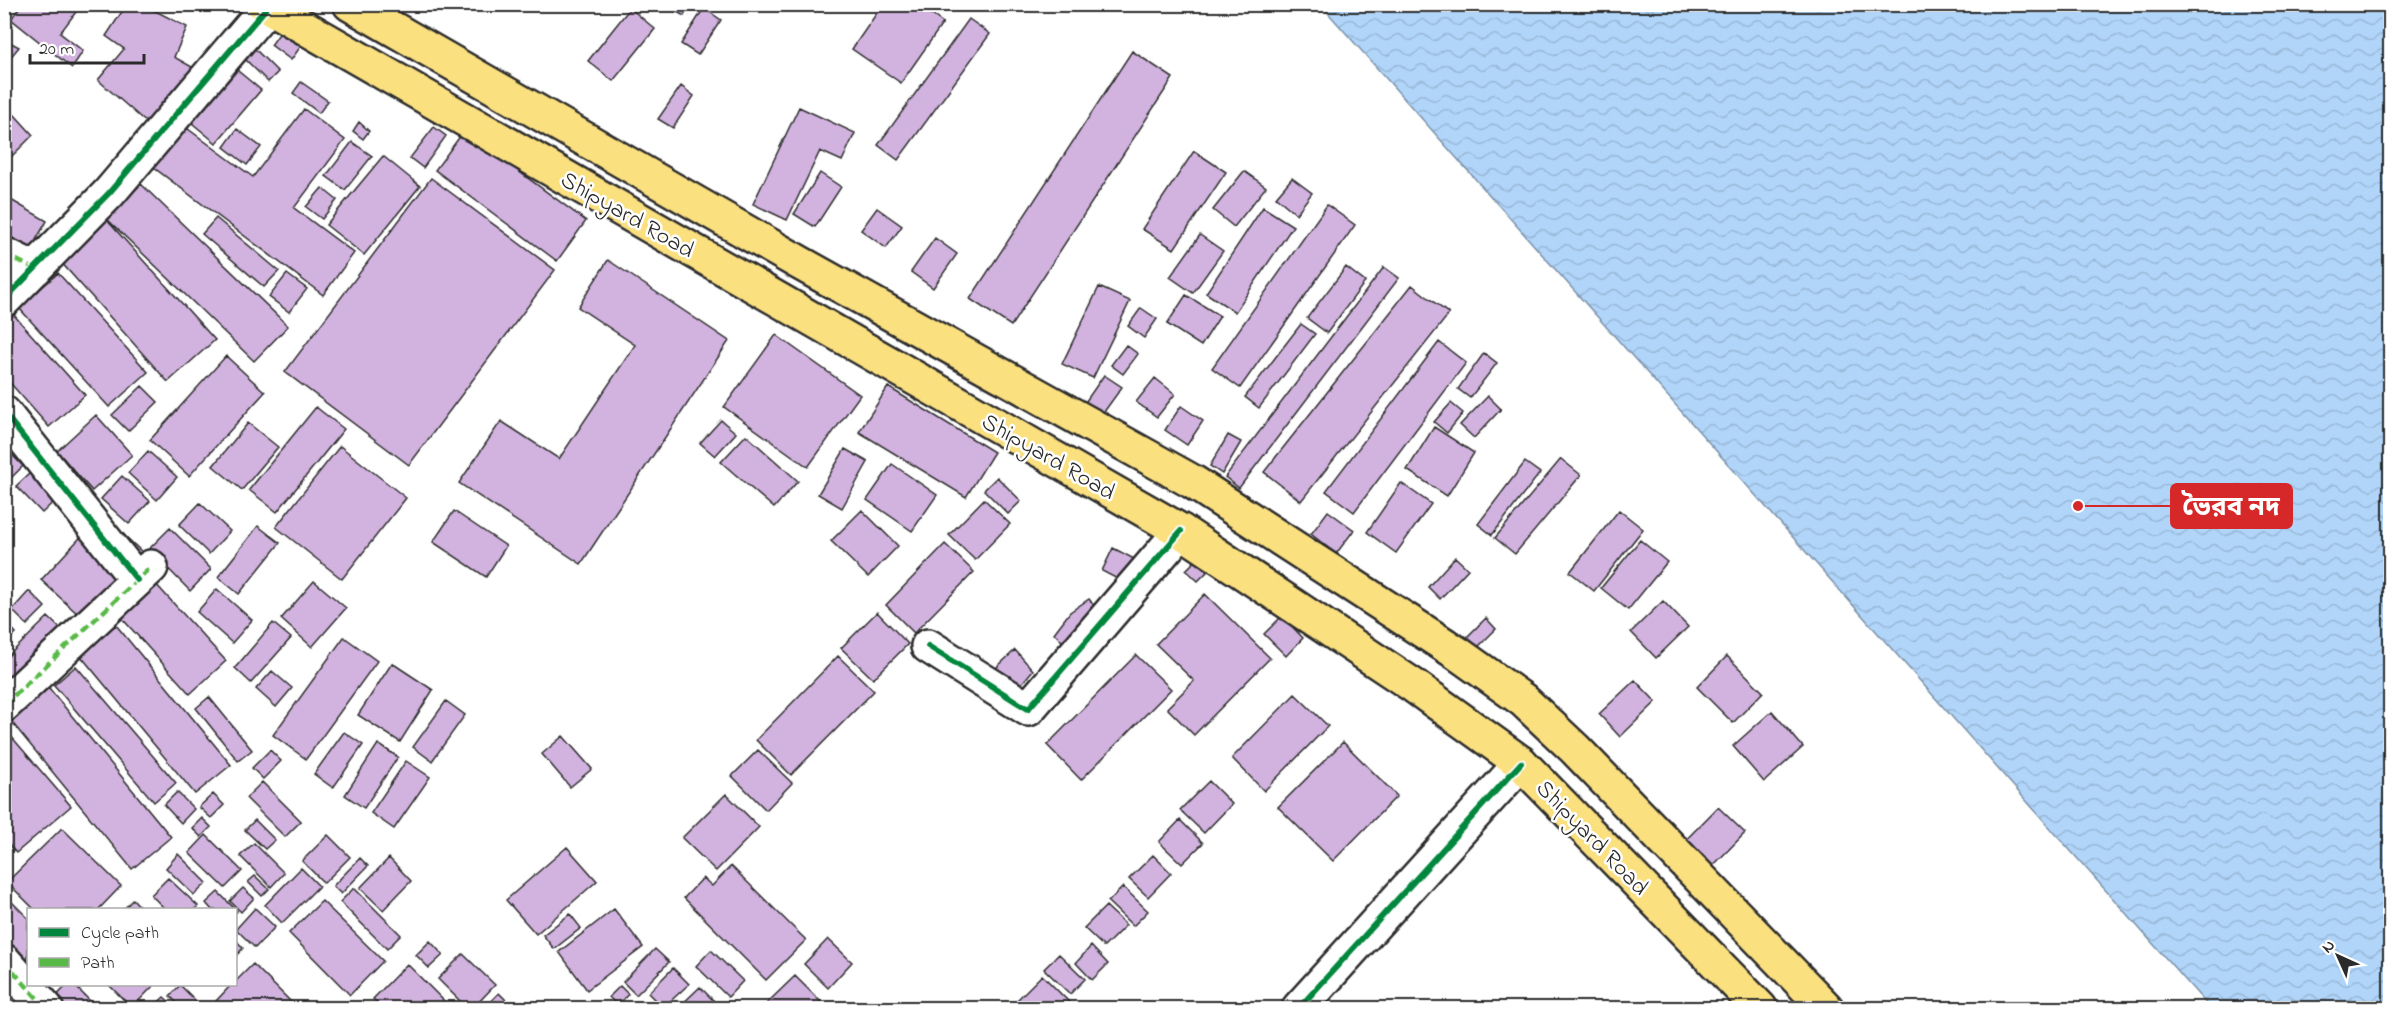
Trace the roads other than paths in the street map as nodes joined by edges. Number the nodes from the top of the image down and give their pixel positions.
1 (350, 4) edge
2 (266, 5) edge
3 (4, 254) edge
4 (35, 269) junction
5 (4, 300) edge
6 (4, 413) edge
7 (1181, 531) junction
8 (928, 646) dead end
9 (4, 705) edge
10 (1521, 763) junction
11 (4, 961) edge
12 (46, 1008) edge
13 (1299, 1008) edge
14 (1760, 1008) edge
15 (1826, 1008) edge

1 - 15 main road
2 - 4 street
2 - 7 main road, Shipyard Road
3 - 4 street
4 - 5 street
6 - 9 street
7 - 8 street
7 - 10 main road, Shipyard Road
10 - 13 street
10 - 14 main road, Shipyard Road
11 - 12 street

